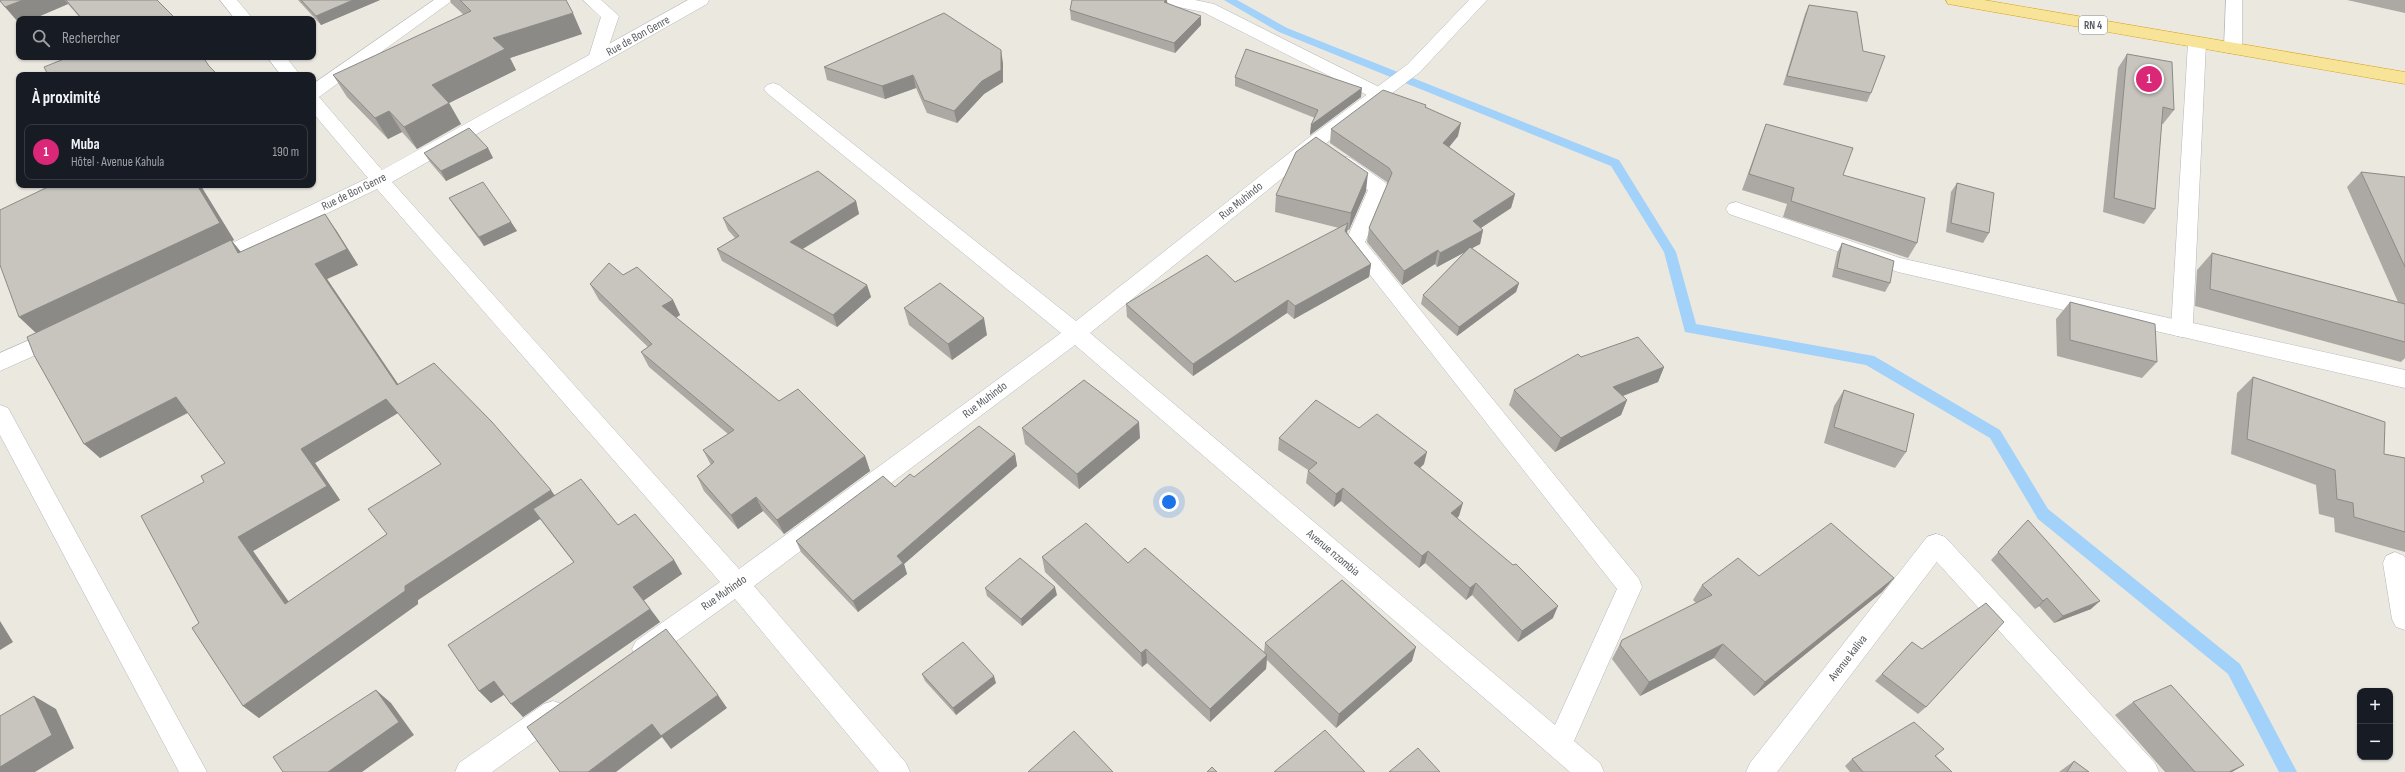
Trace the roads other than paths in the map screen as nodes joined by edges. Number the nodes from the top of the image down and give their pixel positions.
1 (228, 0) edge
2 (445, 0) edge
3 (591, 0) edge
4 (1170, 0) edge
5 (1479, 0) edge
6 (1954, 0) edge
7 (2234, 0) edge
8 (700, 1) edge
9 (241, 16) edge
10 (2197, 43) junction
11 (2233, 49) junction
12 (597, 58) junction
13 (278, 60) edge
14 (288, 72) edge
15 (2405, 78) edge
16 (773, 89) dead end
17 (1385, 89) junction
18 (316, 91) edge
19 (316, 105) edge
20 (1314, 143) junction
21 (380, 180) junction
22 (1736, 209) dead end
23 (193, 270) edge
24 (79, 325) edge
25 (2182, 328) junction
26 (1076, 333) junction
27 (0, 363) edge
28 (2405, 379) edge
29 (0, 414) edge
30 (2395, 564) dead end
31 (738, 584) junction
32 (2405, 619) edge
33 (629, 660) edge
34 (571, 700) edge
35 (1559, 745) junction
36 (193, 772) edge
37 (469, 772) edge
38 (896, 772) edge
39 (1590, 772) edge
40 (1760, 772) edge
41 (2144, 772) edge

1 - 9 street
2 - 18 street
3 - 12 street
4 - 17 street
5 - 17 street, Rue Muhindo
6 - 10 highway, RN 4
7 - 11 street
8 - 12 street, Rue de Bon Genre
10 - 11 highway, RN 4
10 - 25 street
11 - 15 highway, RN 4
12 - 21 street, Rue de Bon Genre
13 - 14 street
16 - 26 street, Avenue nzombia
17 - 20 street, Rue Muhindo
19 - 21 street
20 - 26 street, Rue Muhindo
20 - 35 street
21 - 23 street, Rue de Bon Genre
21 - 31 street
22 - 25 street
24 - 27 street
25 - 28 street
26 - 31 street, Rue Muhindo
26 - 35 street, Avenue nzombia
29 - 36 street
30 - 32 street
31 - 33 street, Rue Muhindo
31 - 38 street
34 - 37 street
35 - 39 street, Avenue nzombia
40 - 41 street, Avenue kaliva

